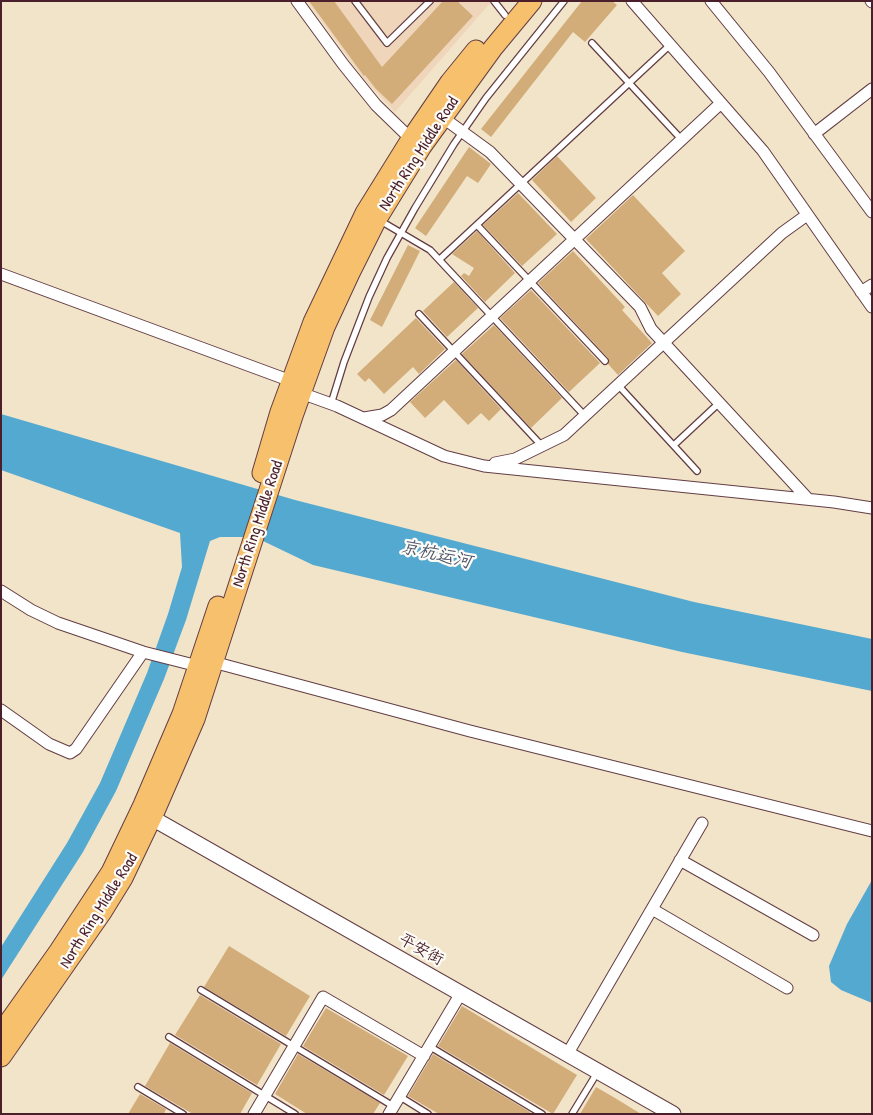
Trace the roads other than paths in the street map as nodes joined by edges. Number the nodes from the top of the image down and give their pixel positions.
1 (297, 1) edge
2 (355, 1) edge
3 (430, 1) edge
4 (532, 1) edge
5 (564, 1) edge
6 (632, 1) edge
7 (711, 1) edge
8 (505, 6) edge
9 (592, 43) dead end
10 (670, 45) junction
11 (629, 83) junction
12 (872, 89) edge
13 (722, 103) junction
14 (442, 117) junction
15 (463, 132) junction
16 (814, 134) junction
17 (411, 139) junction
18 (682, 140) junction
19 (521, 184) junction
20 (872, 212) edge
21 (808, 215) junction
22 (377, 219) junction
23 (477, 225) junction
24 (401, 232) junction
25 (575, 240) junction
26 (440, 259) junction
27 (1, 274) edge
28 (530, 281) junction
29 (872, 285) edge
30 (861, 292) junction
31 (872, 307) edge
32 (419, 314) dead end
33 (493, 316) junction
34 (664, 343) junction
35 (454, 352) junction
36 (604, 361) dead end
37 (618, 385) junction
38 (296, 387) junction
39 (718, 403) junction
40 (331, 404) junction
41 (585, 416) junction
42 (362, 418) junction
43 (542, 445) junction
44 (674, 445) junction
45 (484, 466) junction
46 (697, 471) dead end
47 (808, 499) junction
48 (872, 508) edge
49 (1, 591) edge
50 (143, 652) junction
51 (205, 664) junction
52 (1, 710) edge
53 (152, 818) junction
54 (702, 823) dead end
55 (872, 831) edge
56 (680, 860) junction
57 (652, 909) junction
58 (813, 935) dead end
59 (787, 988) dead end
60 (201, 990) dead end
61 (461, 993) junction
62 (1, 1033) edge
63 (169, 1037) dead end
64 (294, 1046) junction
65 (426, 1051) junction
66 (568, 1053) junction
67 (1, 1056) edge
68 (598, 1070) junction
69 (138, 1087) dead end
70 (265, 1095) junction
71 (394, 1105) edge
72 (182, 1114) edge
73 (254, 1114) edge
74 (295, 1114) edge
75 (428, 1114) edge
76 (542, 1114) edge
77 (572, 1114) edge
78 (673, 1114) edge

1 - 17 street
2 - 3 lane
4 - 14 main road, North Ring Middle Road
5 - 15 lane
6 - 10 street
7 - 16 street
8 - 17 main road, North Ring Middle Road
9 - 11 lane
10 - 11 lane
10 - 13 street
11 - 18 lane
11 - 19 lane
12 - 16 street
13 - 18 street
13 - 21 street
14 - 15 street
14 - 22 main road, North Ring Middle Road
15 - 19 street
15 - 24 lane
16 - 20 street
17 - 38 main road, North Ring Middle Road
18 - 25 street
19 - 23 lane
19 - 25 street
21 - 30 street
21 - 34 street
22 - 24 lane
22 - 38 main road, North Ring Middle Road
23 - 26 lane
23 - 28 lane
24 - 26 lane
24 - 40 lane
25 - 28 street
25 - 34 street
26 - 33 lane
27 - 38 street
28 - 33 street
28 - 36 lane
29 - 30 street
30 - 31 street
32 - 35 lane
33 - 35 street
33 - 41 lane
34 - 37 street
34 - 39 street
35 - 42 street
35 - 43 lane
37 - 41 street
37 - 44 lane
38 - 40 street
38 - 51 main road, North Ring Middle Road
39 - 44 lane
39 - 47 street
40 - 42 street
41 - 43 street
42 - 45 street
43 - 45 street
44 - 46 lane
45 - 47 street
47 - 48 street
49 - 50 street
50 - 51 street
50 - 52 street
51 - 53 main road, North Ring Middle Road
51 - 55 street
51 - 62 main road, North Ring Middle Road
53 - 61 street, 平安街
53 - 67 main road, North Ring Middle Road
54 - 56 street
56 - 57 street
56 - 58 street
57 - 59 street
57 - 66 street
60 - 64 lane
61 - 65 street
61 - 66 street, 平安街
63 - 70 lane
64 - 65 street
64 - 70 street
64 - 71 lane
65 - 71 street
65 - 76 lane
66 - 68 street, 平安街
68 - 77 lane
68 - 78 street, 平安街
69 - 72 lane
70 - 73 street
70 - 74 lane
71 - 75 lane

